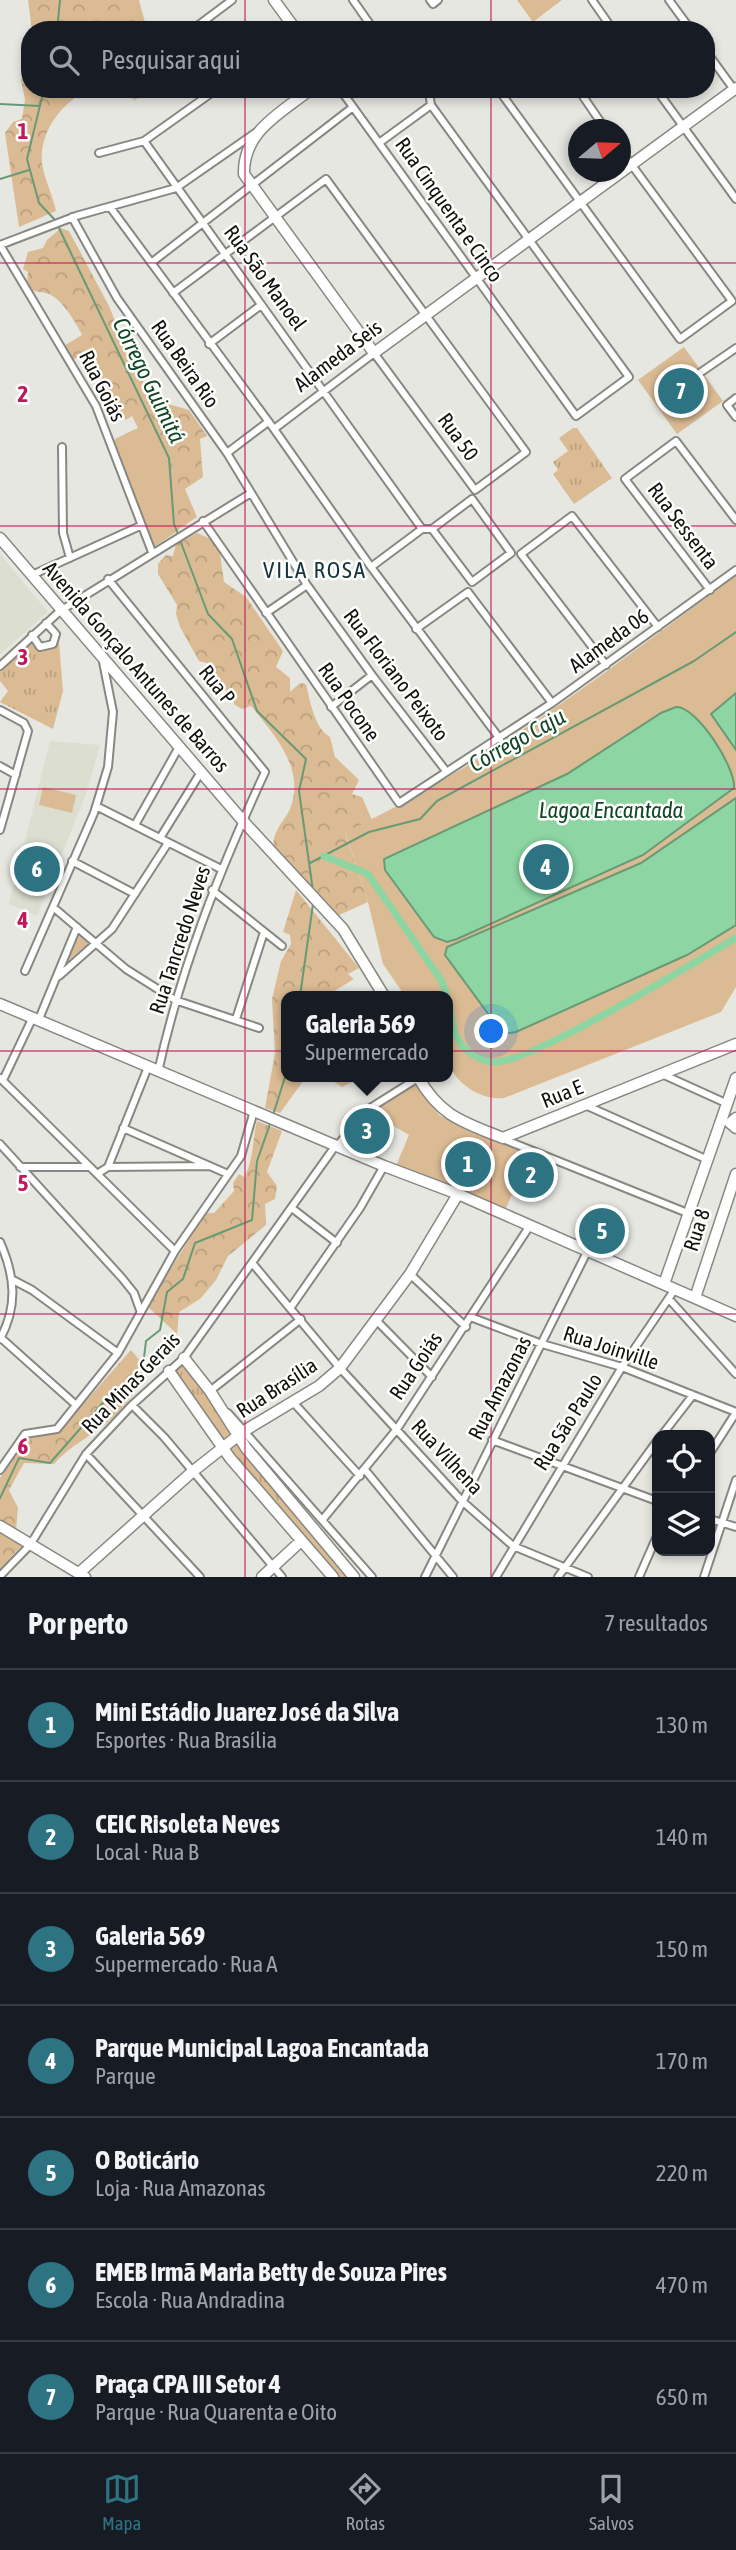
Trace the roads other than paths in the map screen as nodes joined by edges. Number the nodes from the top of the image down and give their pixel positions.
1 (232, 0) edge
2 (274, 0) edge
3 (353, 0) edge
4 (430, 0) edge
5 (438, 0) edge
6 (592, 0) edge
7 (669, 0) edge
8 (204, 21) edge
9 (289, 21) edge
10 (368, 21) edge
11 (607, 21) edge
12 (684, 21) edge
13 (715, 63) edge
14 (735, 90) edge
15 (204, 98) edge
16 (299, 98) edge
17 (346, 98) edge
18 (430, 98) edge
19 (504, 98) edge
20 (584, 98) edge
21 (662, 98) edge
22 (431, 105) junction
23 (353, 107) junction
24 (598, 119) edge
25 (683, 127) junction
26 (256, 132) junction
27 (144, 141) junction
28 (379, 143) junction
29 (99, 153) dead end
30 (631, 164) joint
31 (607, 182) edge
32 (250, 187) junction
33 (176, 188) junction
34 (736, 200) edge
35 (579, 203) junction
36 (110, 206) junction
37 (72, 217) junction
38 (275, 218) junction
39 (203, 225) junction
40 (529, 239) junction
41 (0, 245) edge
42 (224, 255) junction
43 (151, 263) junction
44 (476, 278) junction
45 (173, 293) junction
46 (734, 304) edge
47 (261, 305) junction
48 (426, 315) junction
49 (209, 344) junction
50 (736, 348) edge
51 (373, 353) junction
52 (691, 379) dead end
53 (323, 391) junction
54 (736, 398) edge
55 (736, 417) edge
56 (268, 422) junction
57 (274, 429) junction
58 (62, 447) dead end
59 (228, 453) junction
60 (251, 493) junction
61 (736, 520) edge
62 (203, 521) junction
63 (140, 526) junction
64 (422, 528) junction
65 (432, 529) junction
66 (0, 538) edge
67 (152, 552) junction
68 (70, 558) junction
69 (371, 567) junction
70 (736, 570) edge
71 (32, 575) junction
72 (108, 579) junction
73 (307, 585) junction
74 (710, 590) junction
75 (60, 611) junction
76 (266, 613) junction
77 (46, 623) junction
78 (658, 628) junction
79 (416, 629) junction
80 (32, 635) junction
81 (103, 662) junction
82 (606, 665) junction
83 (0, 666) edge
84 (372, 675) junction
85 (552, 703) junction
86 (331, 708) junction
87 (0, 710) edge
88 (500, 739) junction
89 (179, 747) junction
90 (0, 766) edge
91 (446, 771) junction
92 (201, 772) junction
93 (16, 775) junction
94 (96, 806) junction
95 (243, 821) junction
96 (135, 825) junction
97 (1, 826) edge
98 (160, 838) junction
99 (168, 843) junction
100 (72, 860) junction
101 (221, 869) junction
102 (212, 890) junction
103 (135, 894) junction
104 (53, 907) junction
105 (77, 927) junction
106 (264, 932) junction
107 (96, 945) junction
108 (282, 946) dead end
109 (24, 971) dead end
110 (59, 976) junction
111 (381, 991) edge
112 (175, 1000) junction
113 (0, 1004) edge
114 (36, 1018) junction
115 (236, 1018) junction
116 (258, 1028) dead end
117 (736, 1044) edge
118 (148, 1067) junction
119 (159, 1072) junction
120 (664, 1074) junction
121 (736, 1078) edge
122 (1, 1079) edge
123 (412, 1082) edge
124 (421, 1082) edge
125 (728, 1104) junction
126 (585, 1105) junction
127 (259, 1112) junction
128 (731, 1121) edge
129 (123, 1128) junction
130 (503, 1138) junction
131 (0, 1144) edge
132 (336, 1146) junction
133 (708, 1160) junction
134 (210, 1166) junction
135 (384, 1166) junction
136 (20, 1167) junction
137 (90, 1167) junction
138 (108, 1167) junction
139 (97, 1174) junction
140 (228, 1174) junction
141 (736, 1174) edge
142 (458, 1194) junction
143 (293, 1209) junction
144 (690, 1214) junction
145 (529, 1227) junction
146 (0, 1242) edge
147 (337, 1243) junction
148 (175, 1251) junction
149 (587, 1252) junction
150 (4, 1263) edge
151 (253, 1264) junction
152 (410, 1274) junction
153 (13, 1280) junction
154 (664, 1284) junction
155 (675, 1289) junction
156 (695, 1298) junction
157 (669, 1299) junction
158 (291, 1307) junction
159 (140, 1310) junction
160 (736, 1316) edge
161 (473, 1318) junction
162 (301, 1319) junction
163 (376, 1320) junction
164 (466, 1327) junction
165 (1, 1338) edge
166 (542, 1344) junction
167 (118, 1353) junction
168 (184, 1358) junction
169 (622, 1367) junction
170 (340, 1368) junction
171 (169, 1371) junction
172 (736, 1374) edge
173 (432, 1377) junction
174 (210, 1391) junction
175 (692, 1395) junction
176 (293, 1402) junction
177 (76, 1405) junction
178 (132, 1405) junction
179 (735, 1413) edge
180 (397, 1429) junction
181 (666, 1430) edge
182 (241, 1434) junction
183 (492, 1440) junction
184 (715, 1445) edge
185 (222, 1448) junction
186 (652, 1448) edge
187 (86, 1454) junction
188 (560, 1468) junction
189 (0, 1471) edge
190 (192, 1472) junction
191 (363, 1473) junction
192 (736, 1480) edge
193 (621, 1489) junction
194 (652, 1499) edge
195 (462, 1501) junction
196 (142, 1516) junction
197 (323, 1519) junction
198 (715, 1520) edge
199 (720, 1522) junction
200 (736, 1527) edge
201 (3, 1528) edge
202 (301, 1541) junction
203 (30, 1545) junction
204 (513, 1546) junction
205 (652, 1547) edge
206 (435, 1557) junction
207 (563, 1567) junction
208 (274, 1568) junction
209 (0, 1576) edge
210 (80, 1576) edge
211 (200, 1577) edge
212 (262, 1577) edge
213 (282, 1577) edge
214 (333, 1577) edge
215 (354, 1577) edge
216 (372, 1577) edge
217 (425, 1577) edge
218 (453, 1577) edge
219 (496, 1577) edge
220 (558, 1577) edge
221 (588, 1577) edge
222 (639, 1577) edge
223 (704, 1577) edge

1 - 8 street
2 - 9 street
3 - 10 street
4 - 5 street
6 - 11 street
7 - 12 street
13 - 14 street
14 - 25 street, Alameda Seis
15 - 27 street
16 - 26 street
17 - 23 street
18 - 22 street
19 - 35 street
20 - 24 street
21 - 25 street
22 - 28 street, Rua Cinquenta e Cinco
22 - 40 street
23 - 28 street
23 - 32 street
25 - 30 street, Alameda Seis
25 - 34 street
26 - 32 street
26 - 33 street
27 - 29 street
27 - 33 street, Rua São Manoel
28 - 44 street, Rua Cinquenta e Cinco
30 - 46 street
31 - 35 street, Alameda Seis
32 - 38 street
32 - 39 street
33 - 36 street
33 - 39 street, Rua São Manoel
35 - 40 street, Alameda Seis
35 - 46 street
36 - 37 street
36 - 43 street
37 - 41 street
37 - 59 street, Rua Beira Rio
38 - 42 street
38 - 48 street
38 - 51 street
39 - 42 street, Rua São Manoel
39 - 43 street
40 - 44 street, Alameda Seis
40 - 44 street, Rua Cinquenta e Cinco
41 - 63 street, Rua Goiás
42 - 45 street
42 - 47 street, Rua São Manoel
43 - 45 street
44 - 48 street, Alameda Seis
45 - 49 street
47 - 49 street
47 - 53 street, Rua São Manoel
48 - 51 street, Alameda Seis
48 - 51 street, Rua 50
49 - 56 street
50 - 52 street
51 - 53 street, Alameda Seis
53 - 57 street, Alameda Seis
53 - 64 street, Rua São Manoel
54 - 55 street
56 - 57 street
56 - 59 street
57 - 69 street
58 - 68 street
59 - 60 street, Rua Beira Rio
60 - 62 street
60 - 73 street, Rua Floriano Peixoto
61 - 74 street, Rua Sessenta
62 - 67 street
62 - 76 street, Rua Pocone
63 - 67 street, Rua Goiás
63 - 68 street
64 - 65 street
64 - 69 street
65 - 65 street
66 - 71 street, Avenida Gonçalo Antunes de Barros
67 - 72 street
68 - 71 street
69 - 79 street
70 - 74 street, Alameda 06
71 - 75 street, Avenida Gonçalo Antunes de Barros
72 - 75 street
72 - 95 street, Rua P
73 - 76 street
73 - 84 street, Rua Floriano Peixoto
74 - 78 street, Alameda 06
75 - 77 street
75 - 81 street, Avenida Gonçalo Antunes de Barros
76 - 86 street, Rua Pocone
77 - 80 street
77 - 80 street
78 - 82 street, Alameda 06
78 - 82 street
79 - 85 street
79 - 88 street
80 - 83 street
81 - 89 street, Avenida Gonçalo Antunes de Barros
81 - 94 street
82 - 85 street, Alameda 06
84 - 86 street
84 - 91 street, Rua Floriano Peixoto
85 - 88 street, Alameda 06
86 - 91 street, Rua Pocone
87 - 93 street
88 - 91 street, Rua Pocone
89 - 92 street, Avenida Gonçalo Antunes de Barros
89 - 96 street
90 - 93 street
92 - 95 street, Avenida Gonçalo Antunes de Barros
92 - 98 street
93 - 97 street
94 - 96 street
94 - 100 street
95 - 101 street, Rua Tancredo Neves
95 - 111 street, Avenida Gonçalo Antunes de Barros
96 - 98 street
98 - 99 street
99 - 101 street
99 - 103 street
100 - 103 street
100 - 104 street
101 - 102 street, Rua Tancredo Neves
102 - 106 street
102 - 112 street, Rua Tancredo Neves
103 - 107 street
104 - 105 street
104 - 109 street
105 - 107 street
105 - 110 street
106 - 108 street
106 - 115 street
107 - 110 street
107 - 112 street
110 - 114 street
112 - 115 street
112 - 119 street, Rua Tancredo Neves
113 - 114 street
114 - 118 street
114 - 122 street
115 - 116 street
117 - 120 street, Rua E
118 - 119 street
118 - 129 street
119 - 127 street
120 - 125 street
120 - 126 street, Rua E
121 - 125 street
122 - 137 street
123 - 132 street, Rua Minas Gerais
124 - 130 street
125 - 128 street
126 - 130 street, Rua E
126 - 133 street
127 - 132 street
127 - 140 street
128 - 133 street
129 - 134 street
129 - 138 street
130 - 144 street
131 - 136 street
132 - 135 street
132 - 143 street, Rua Minas Gerais
133 - 144 street
134 - 138 street
134 - 140 street
135 - 142 street
135 - 147 street
136 - 137 street
136 - 159 street
137 - 139 street
138 - 139 street
139 - 148 street
140 - 148 street
141 - 156 street, Rua 8
142 - 145 street
142 - 152 street, Rua Brasília
143 - 147 street
143 - 151 street, Rua Minas Gerais
144 - 154 street
145 - 149 street
145 - 161 street, Rua Goiás
146 - 150 street
147 - 158 street
148 - 159 street
149 - 154 street
149 - 166 street, Rua Amazonas
150 - 153 street
151 - 158 street, Rua Vilhena
151 - 168 street, Rua Minas Gerais
152 - 163 street, Rua Brasília
152 - 164 street
153 - 165 street
153 - 167 street
154 - 155 street
155 - 156 street
155 - 157 street, Rua São Paulo
156 - 160 street
157 - 169 street, Rua São Paulo
157 - 172 street
158 - 162 street, Rua Vilhena
159 - 167 street
161 - 164 street, Rua Goiás
161 - 166 street, Rua Joinville
162 - 170 street, Rua Vilhena
162 - 174 street
163 - 170 street, Rua Brasília
163 - 173 street
164 - 173 street, Rua Goiás
165 - 177 street
166 - 169 street, Rua Joinville
166 - 183 street, Rua Amazonas
167 - 177 street
168 - 171 street, Rua Minas Gerais
168 - 174 street
169 - 175 street, Rua Joinville
169 - 188 street, Rua São Paulo
170 - 176 street, Rua Brasília
170 - 180 street, Rua Vilhena
171 - 178 street, Rua Minas Gerais
171 - 185 street
173 - 180 street, Rua Goiás
174 - 182 street
175 - 179 street, Rua Joinville
175 - 181 street
176 - 182 street, Rua Brasília
176 - 191 street
177 - 189 street
178 - 187 street, Rua Minas Gerais
178 - 190 street
179 - 184 street
180 - 191 street, Rua Goiás
180 - 195 street, Rua Vilhena
182 - 185 street, Rua Brasília
182 - 197 street
182 - 215 street
183 - 188 street
183 - 195 street, Rua Amazonas
185 - 190 street, Rua Brasília
185 - 202 street
186 - 193 street
187 - 196 street
187 - 203 street, Rua Minas Gerais
188 - 193 street
188 - 204 street, Rua São Paulo
190 - 196 street, Rua Brasília
190 - 208 street
191 - 197 street, Rua Goiás
191 - 206 street
192 - 199 street
193 - 194 street
193 - 207 street
195 - 204 street, Rua Vilhena
195 - 206 street, Rua Amazonas
196 - 210 street, Rua Brasília
196 - 211 street
197 - 216 street
198 - 199 street
199 - 200 street
199 - 223 street
201 - 203 street
202 - 208 street
202 - 214 street
203 - 209 street, Rua Minas Gerais
203 - 210 street
204 - 207 street, Rua Vilhena
204 - 219 street, Rua São Paulo
205 - 222 street
206 - 217 street, Rua Amazonas
206 - 218 street
207 - 220 street
207 - 221 street, Rua Vilhena
208 - 212 street
208 - 213 street

